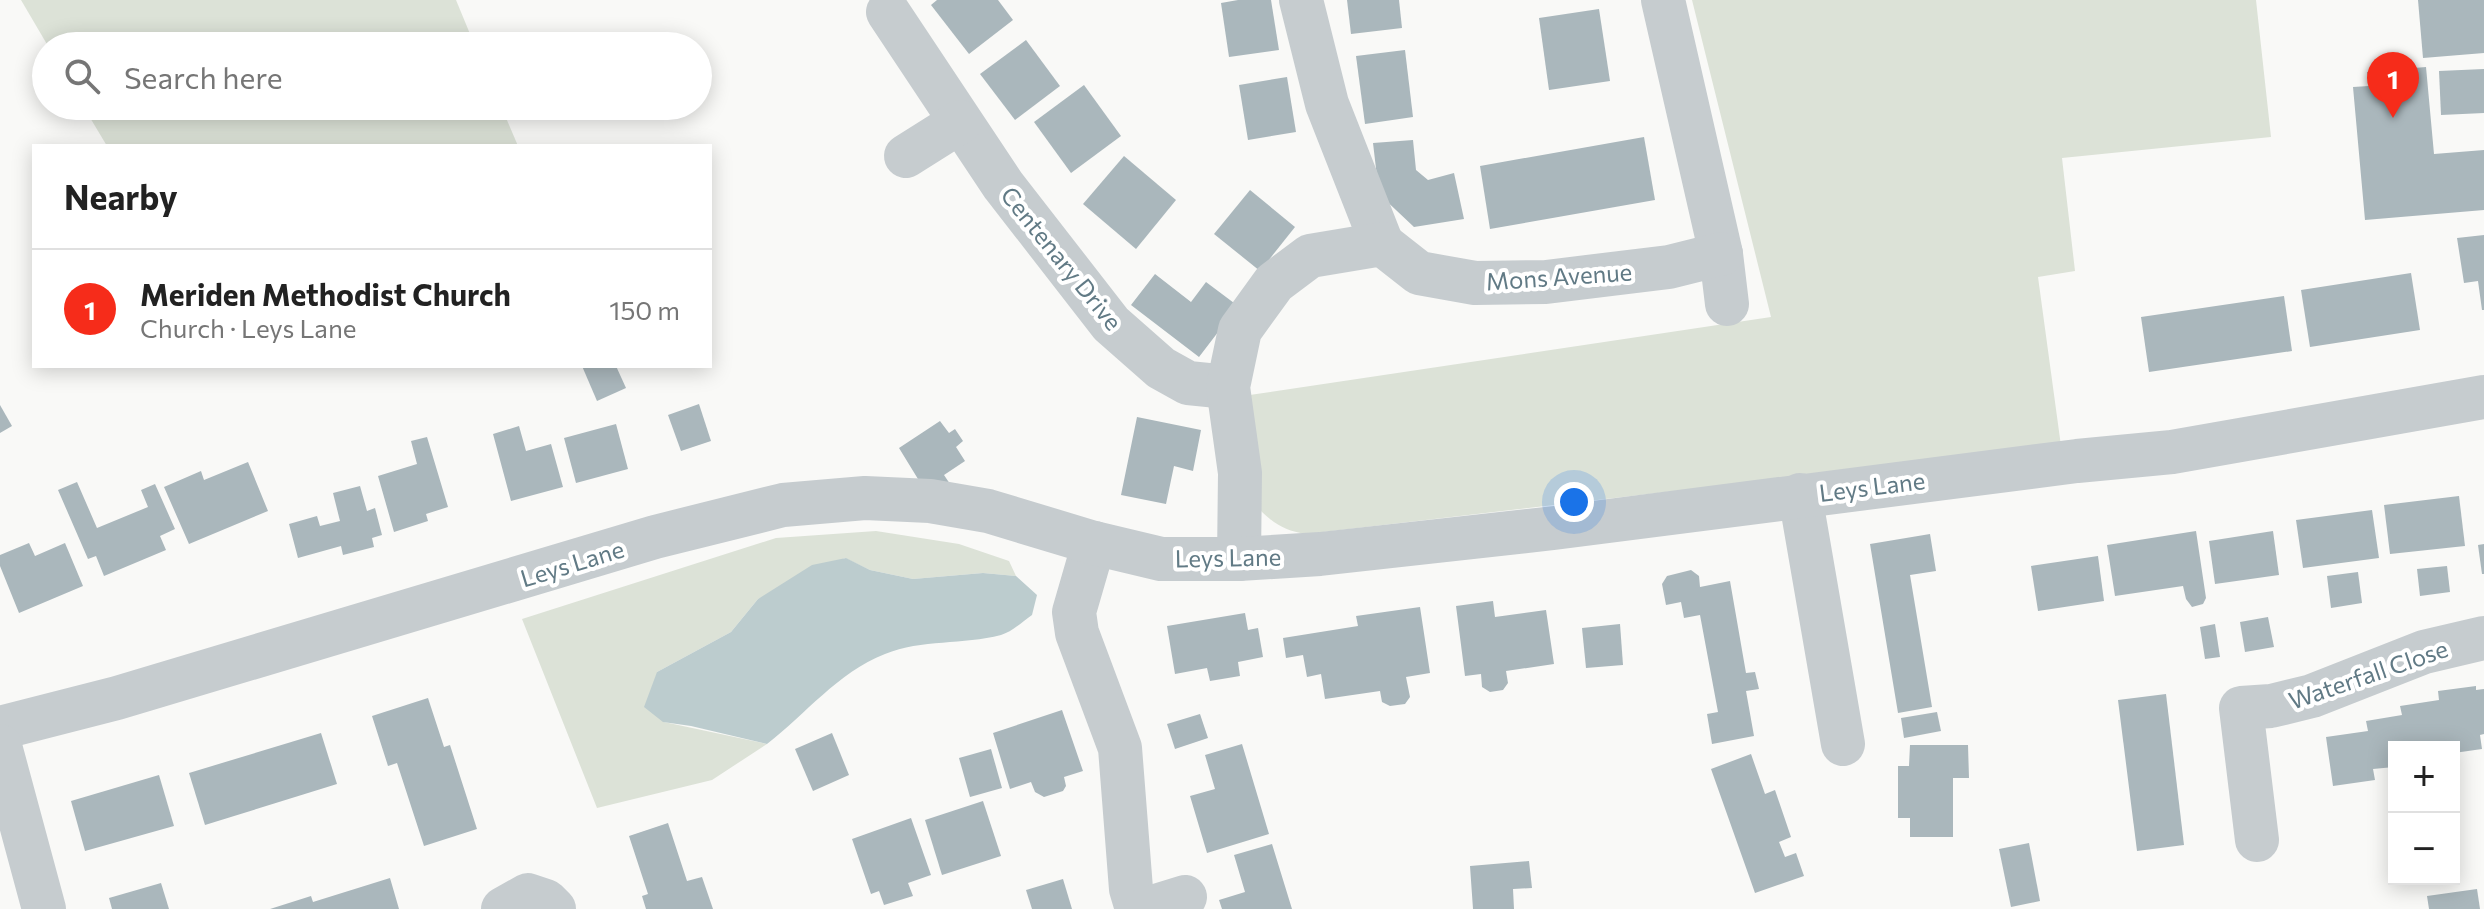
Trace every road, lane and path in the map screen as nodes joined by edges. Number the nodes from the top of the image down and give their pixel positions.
1 (1301, 0) edge
2 (1663, 0) edge
3 (888, 12) dead end
4 (960, 122) junction
5 (906, 156) dead end
6 (1382, 244) junction
7 (1721, 254) junction
8 (1727, 304) dead end
9 (1228, 387) junction
10 (2484, 397) edge
11 (1800, 495) junction
12 (1094, 543) junction
13 (1239, 559) junction
14 (2484, 638) edge
15 (0, 728) edge
16 (1843, 744) dead end
17 (0, 746) edge
18 (2257, 840) dead end
19 (44, 909) edge
20 (503, 909) edge
21 (554, 909) edge
22 (1137, 909) edge

1 - 6 street
2 - 7 street
3 - 4 street, Centenary Drive
4 - 5 street
4 - 9 street, Centenary Drive
6 - 7 street, Mons Avenue
6 - 9 street
7 - 8 street
9 - 13 street
10 - 11 street, Leys Lane
11 - 13 street, Leys Lane
11 - 16 street
12 - 13 street, Leys Lane
12 - 15 street, Leys Lane
12 - 22 street
14 - 18 street, Waterfall Close
17 - 19 street
20 - 21 street

